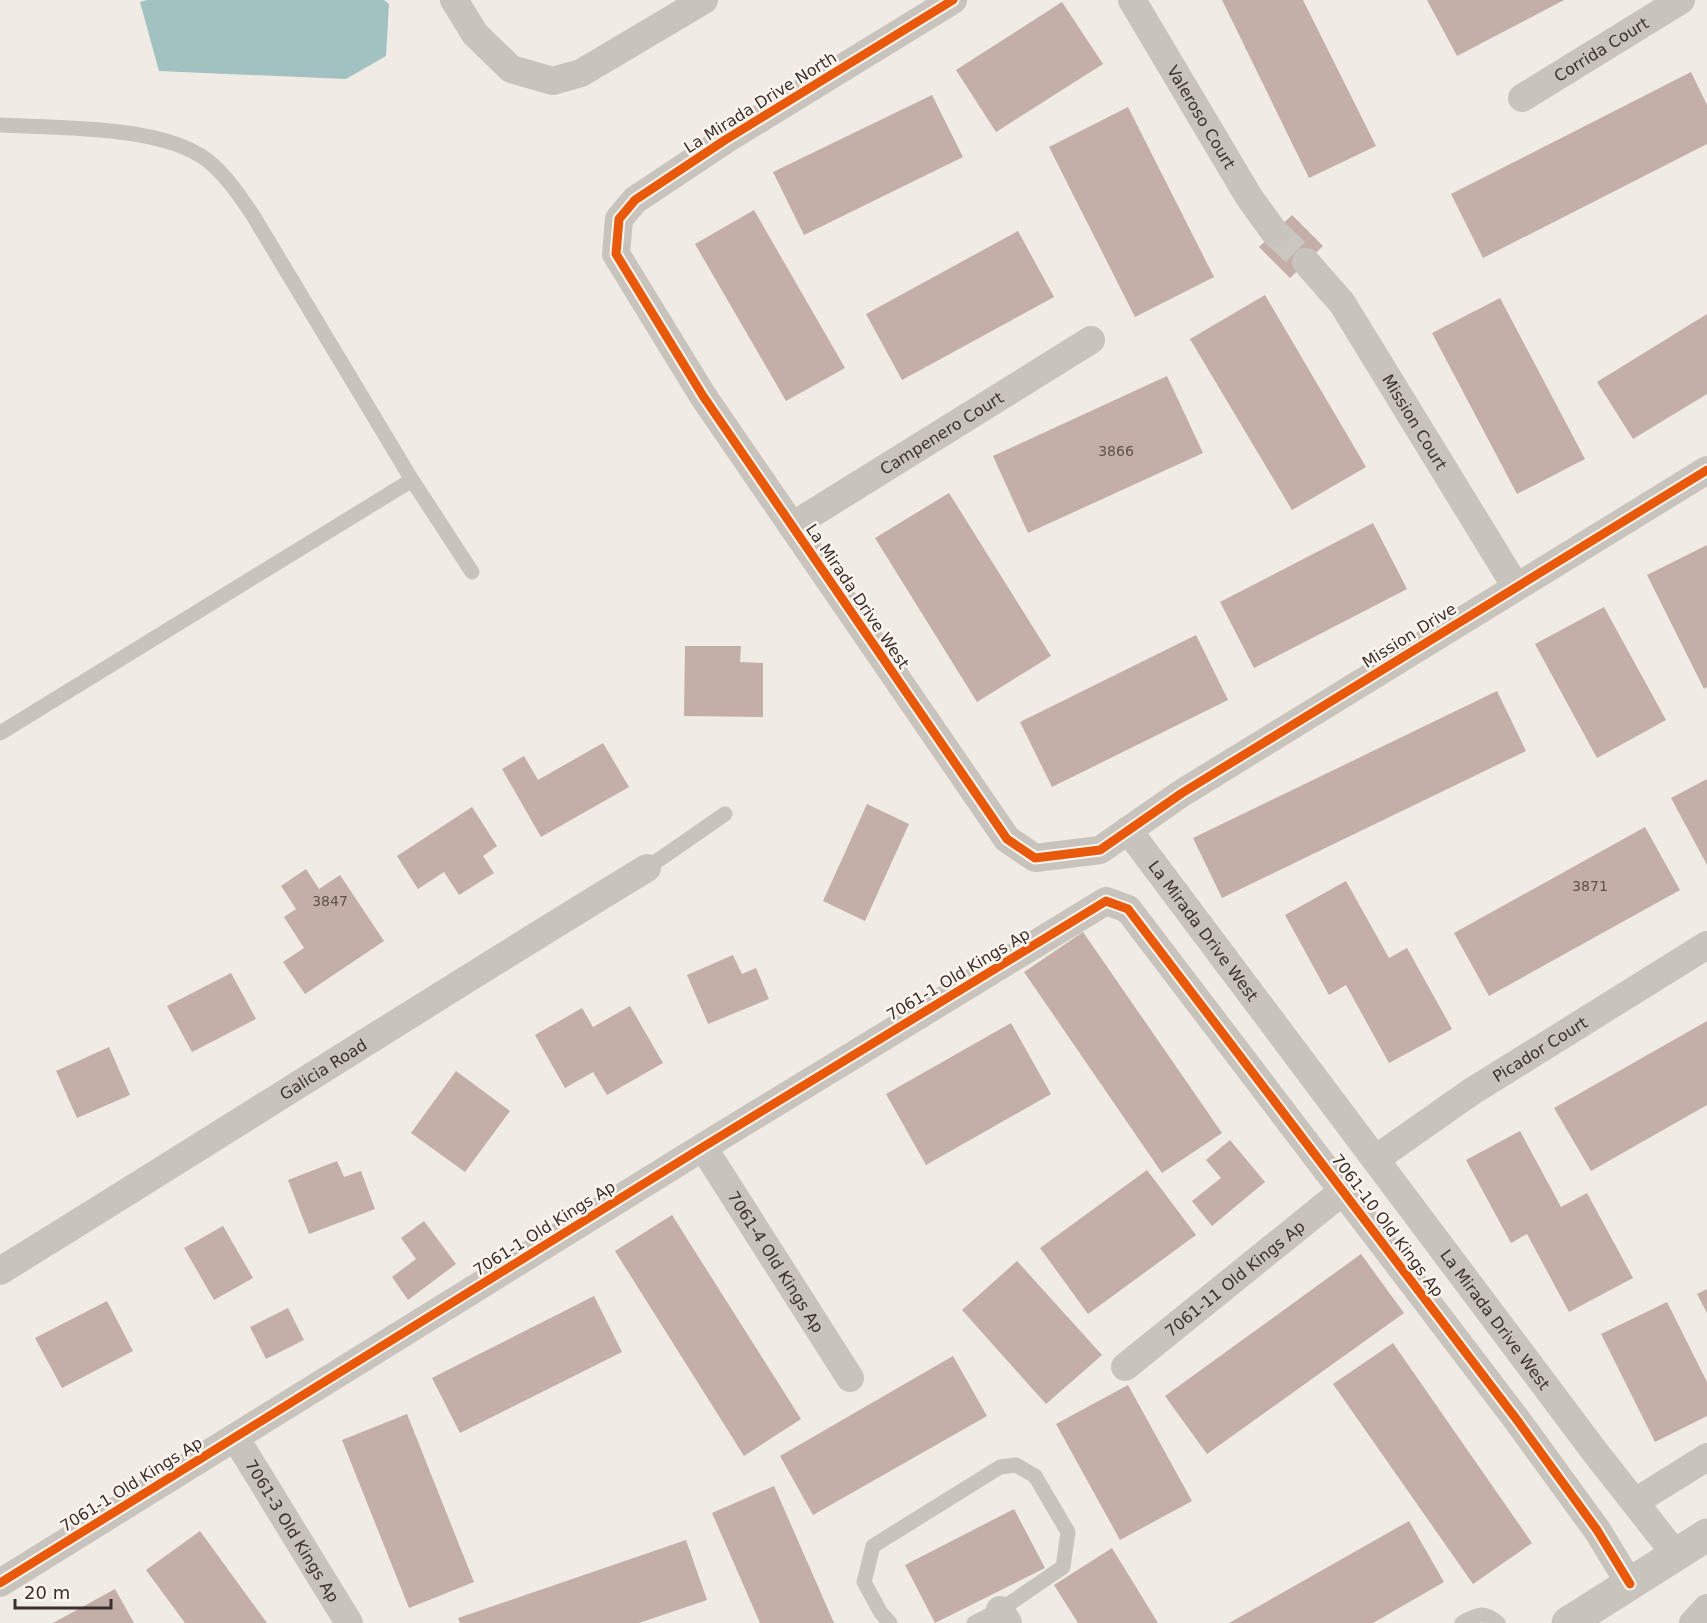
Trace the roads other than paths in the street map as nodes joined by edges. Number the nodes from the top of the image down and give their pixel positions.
1 (454, 0) edge
2 (704, 0) edge
3 (953, 0) edge
4 (1132, 0) edge
5 (1681, 0) edge
6 (1522, 98) dead end
7 (0, 125) edge
8 (1275, 232) tunnel mouth
9 (616, 254) joint
10 (1306, 262) tunnel mouth
11 (1091, 340) dead end
12 (1707, 470) edge
13 (412, 480) junction
14 (792, 526) junction
15 (472, 572) dead end
16 (1516, 587) junction
17 (0, 734) edge
18 (725, 814) dead end
19 (1128, 830) junction
20 (647, 868) joint
21 (1106, 901) joint
22 (1707, 945) edge
23 (703, 1147) junction
24 (1377, 1158) junction
25 (1343, 1191) junction
26 (0, 1271) edge
27 (1125, 1366) dead end
28 (850, 1378) dead end
29 (235, 1437) junction
30 (1707, 1457) edge
31 (1635, 1502) junction
32 (1707, 1535) edge
33 (1676, 1555) junction
34 (0, 1583) edge
35 (1630, 1584) junction
36 (1707, 1608) edge
37 (1004, 1616) edge
38 (1581, 1619) edge
39 (349, 1623) edge
40 (890, 1623) edge
41 (974, 1623) edge
42 (1462, 1623) edge
43 (1498, 1623) edge
44 (1693, 1623) edge

1 - 2 street
3 - 9 street, La Mirada Drive North
4 - 8 street, Valeroso Court
5 - 6 street, Corrida Court
7 - 13 lane
9 - 14 street, La Mirada Drive West
10 - 16 street, Mission Court
11 - 14 street, Campenero Court
12 - 16 street, Mission Drive
13 - 15 lane
13 - 17 lane
14 - 19 street, La Mirada Drive West
16 - 19 street, Mission Drive
18 - 20 lane
19 - 24 street, La Mirada Drive West
20 - 26 street, Galicia Road
21 - 23 street, 7061-1 Old Kings Ap
21 - 25 street, 7061-10 Old Kings Ap
22 - 24 street, Picador Court
23 - 28 street, 7061-4 Old Kings Ap
23 - 29 street, 7061-1 Old Kings Ap
24 - 31 street, La Mirada Drive West
25 - 27 street, 7061-11 Old Kings Ap
25 - 35 street, 7061-10 Old Kings Ap
29 - 34 street, 7061-1 Old Kings Ap
29 - 39 street, 7061-3 Old Kings Ap
30 - 31 street
31 - 33 street, La Mirada Drive West
32 - 33 street
33 - 35 street
35 - 38 street
36 - 44 street
37 - 40 lane
37 - 41 lane
42 - 43 lane

